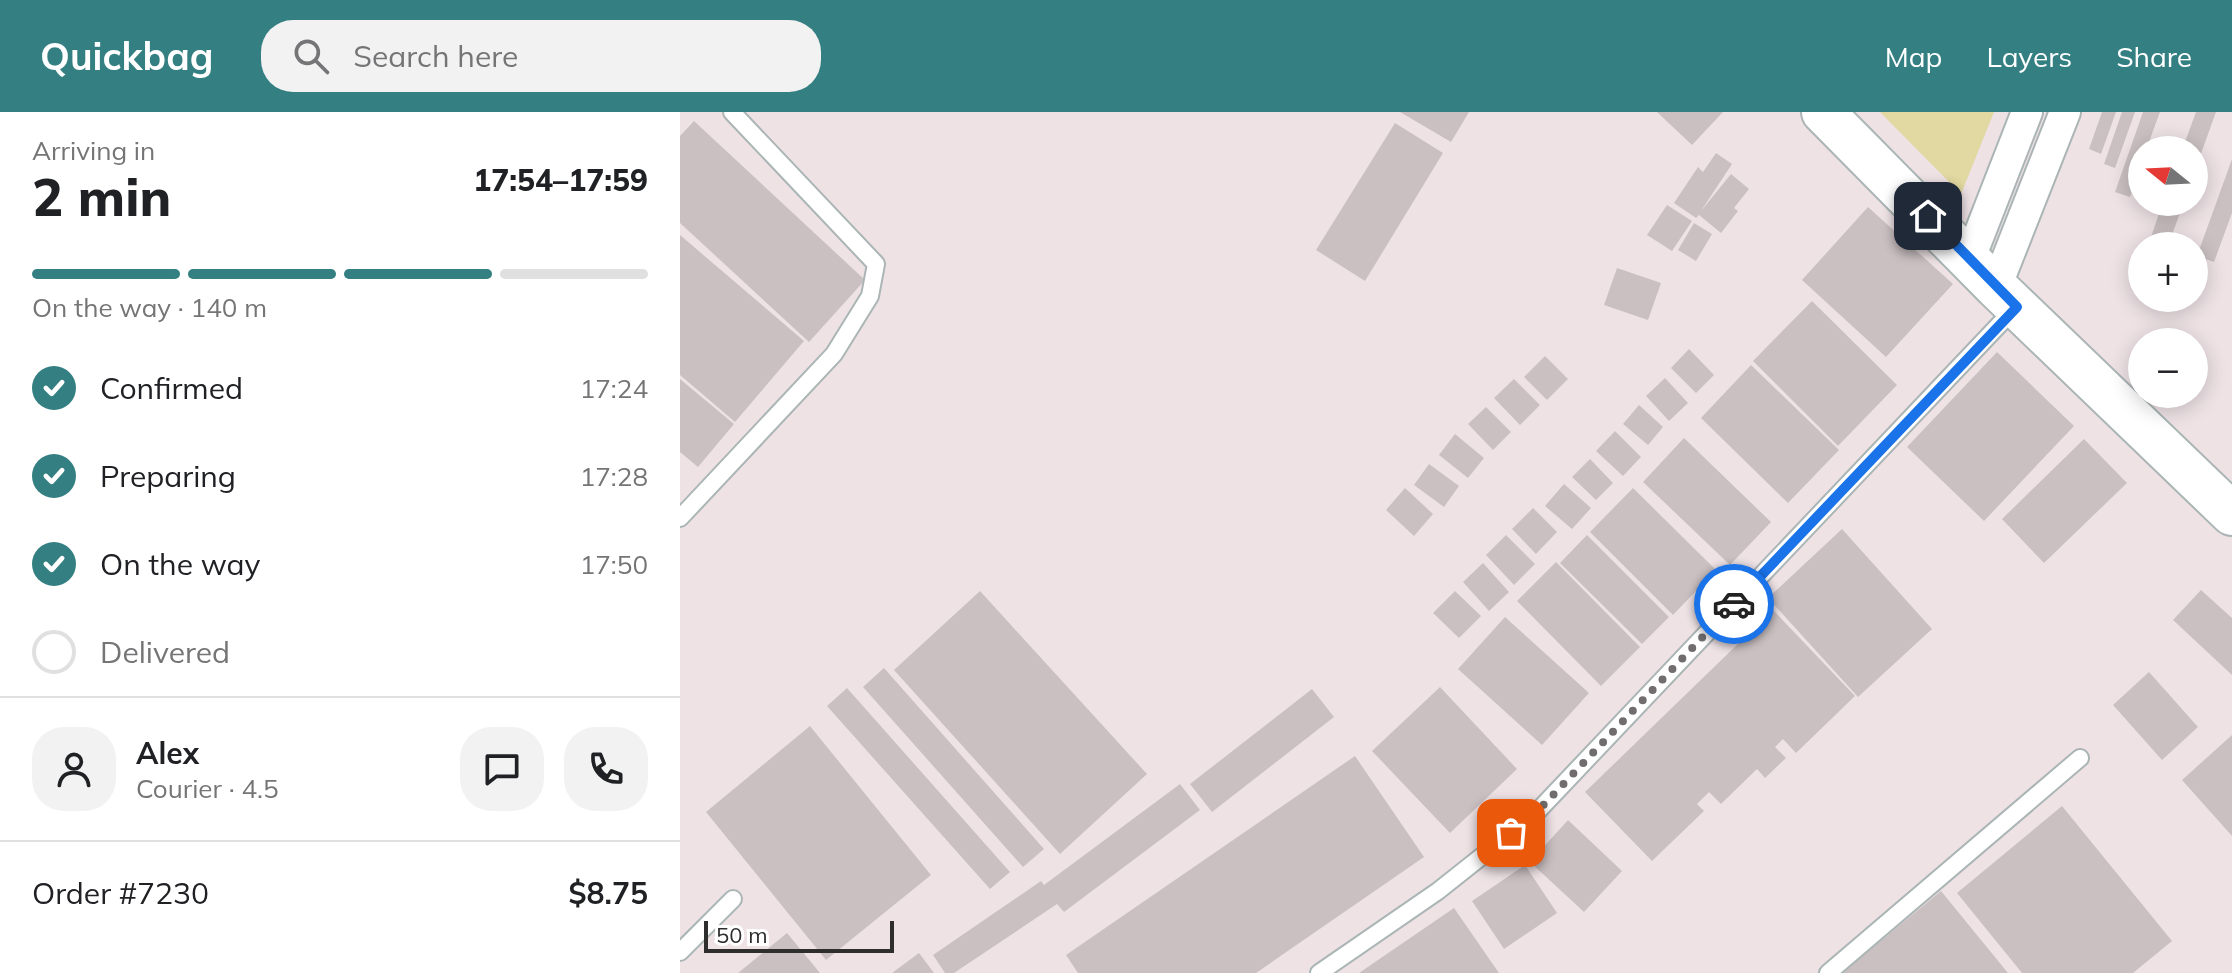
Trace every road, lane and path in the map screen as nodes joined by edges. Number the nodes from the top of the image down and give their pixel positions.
1 (732, 112) edge
2 (1823, 112) edge
3 (2027, 112) edge
4 (2065, 112) edge
5 (1994, 284) junction
6 (2232, 514) edge
7 (680, 518) edge
8 (2080, 758) dead end
9 (733, 899) dead end
10 (680, 952) edge
11 (1319, 973) edge
12 (1828, 973) edge

1 - 7 lane
2 - 5 main road
3 - 5 street
4 - 5 street
5 - 6 main road
5 - 11 lane
8 - 12 lane
9 - 10 lane

